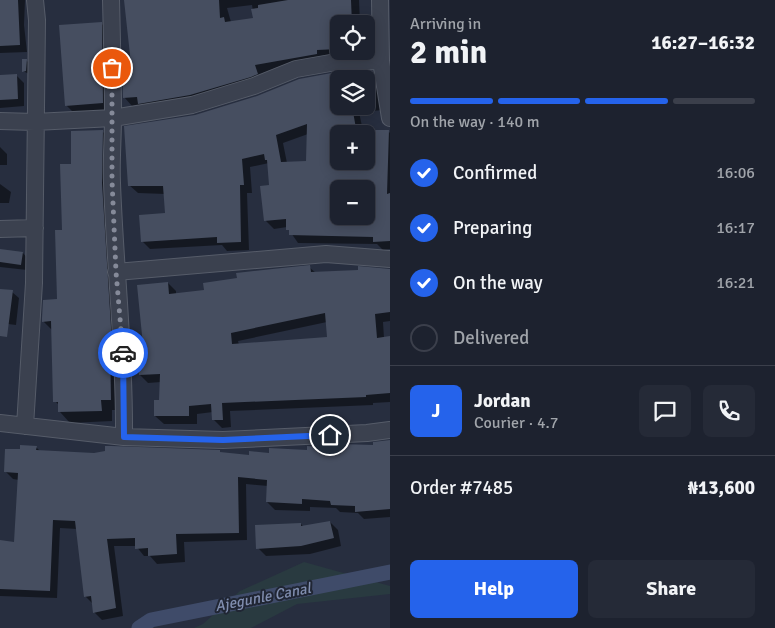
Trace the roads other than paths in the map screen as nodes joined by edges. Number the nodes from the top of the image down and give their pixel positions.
1 (35, 0) edge
2 (111, 0) edge
3 (380, 0) edge
4 (381, 61) junction
5 (113, 118) junction
6 (390, 118) edge
7 (0, 121) edge
8 (35, 122) junction
9 (35, 228) junction
10 (0, 229) edge
11 (390, 259) edge
12 (116, 272) junction
13 (0, 423) edge
14 (25, 426) junction
15 (390, 430) edge
16 (124, 437) junction

1 - 8 street
2 - 5 street
3 - 4 street
4 - 5 street
4 - 6 street
5 - 8 street
5 - 12 street
7 - 8 street
8 - 9 street
9 - 10 street
9 - 14 street
11 - 12 street
12 - 16 street
13 - 14 street
14 - 16 street
15 - 16 street

